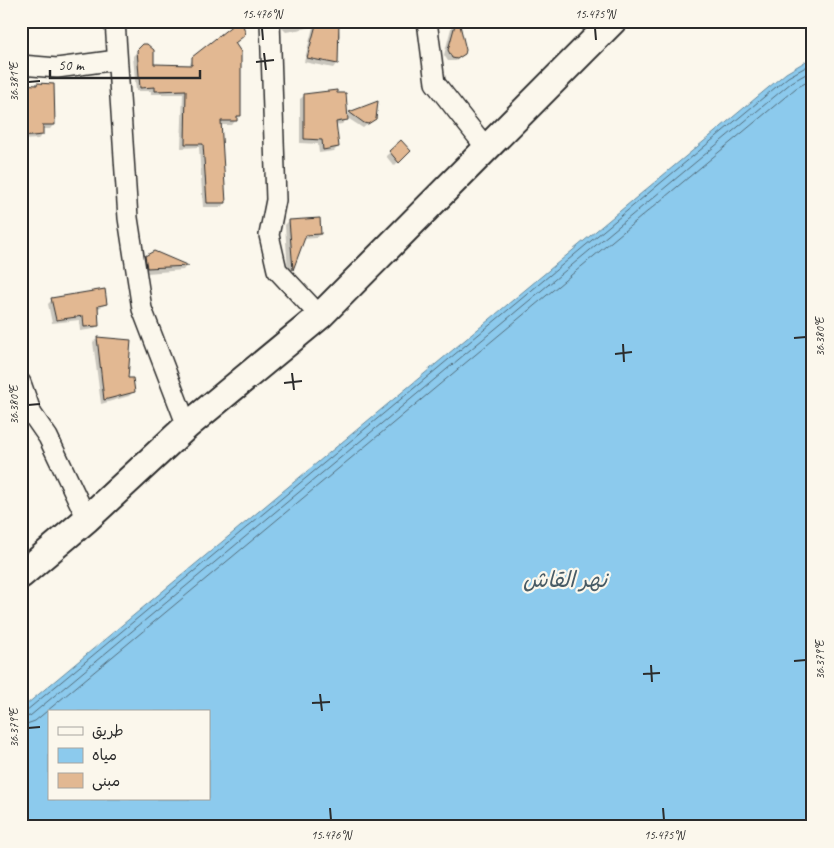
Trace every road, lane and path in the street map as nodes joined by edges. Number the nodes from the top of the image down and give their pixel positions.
1 (115, 21) edge
2 (270, 21) edge
3 (427, 21) edge
4 (599, 26) edge
5 (116, 60) junction
6 (21, 65) edge
7 (487, 149) junction
8 (320, 316) junction
9 (21, 383) edge
10 (187, 426) junction
11 (87, 519) junction
12 (21, 575) edge

1 - 5 street
2 - 8 street
3 - 7 street
4 - 7 main road
5 - 6 street
5 - 10 street
7 - 8 main road
8 - 10 main road
9 - 11 street
10 - 11 main road
11 - 12 main road

